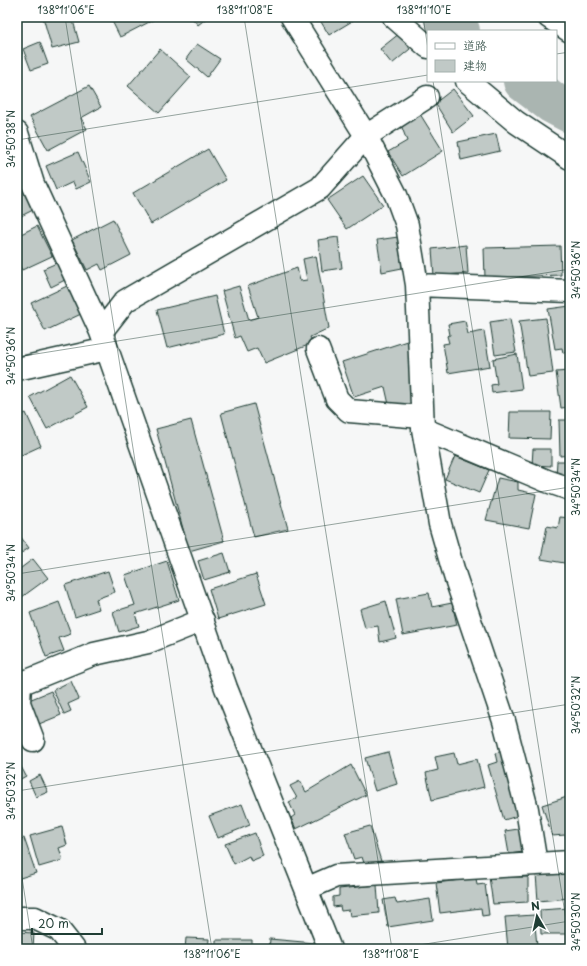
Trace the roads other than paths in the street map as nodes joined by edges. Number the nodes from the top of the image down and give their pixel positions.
1 (292, 17) edge
2 (394, 17) edge
3 (549, 17) edge
4 (570, 31) edge
5 (427, 46) edge
6 (468, 82) edge
7 (427, 97) dead end
8 (17, 133) edge
9 (366, 136) junction
10 (570, 158) edge
11 (417, 285) junction
12 (570, 291) edge
13 (104, 341) junction
14 (318, 349) dead end
15 (17, 369) edge
16 (423, 423) junction
17 (570, 489) edge
18 (203, 620) junction
19 (19, 681) edge
20 (33, 740) dead end
21 (570, 862) edge
22 (536, 864) junction
23 (306, 888) junction
24 (17, 918) edge
25 (74, 949) edge
26 (330, 949) edge

1 - 9 street
2 - 5 street
3 - 4 street
6 - 10 street
7 - 9 street
8 - 13 street
9 - 11 street
9 - 13 street
11 - 12 street
11 - 16 street
13 - 15 street
13 - 18 street
14 - 16 street
16 - 17 street
16 - 22 street
18 - 19 street
18 - 23 street
19 - 20 street
21 - 22 street
22 - 23 street
23 - 26 street
24 - 25 street

